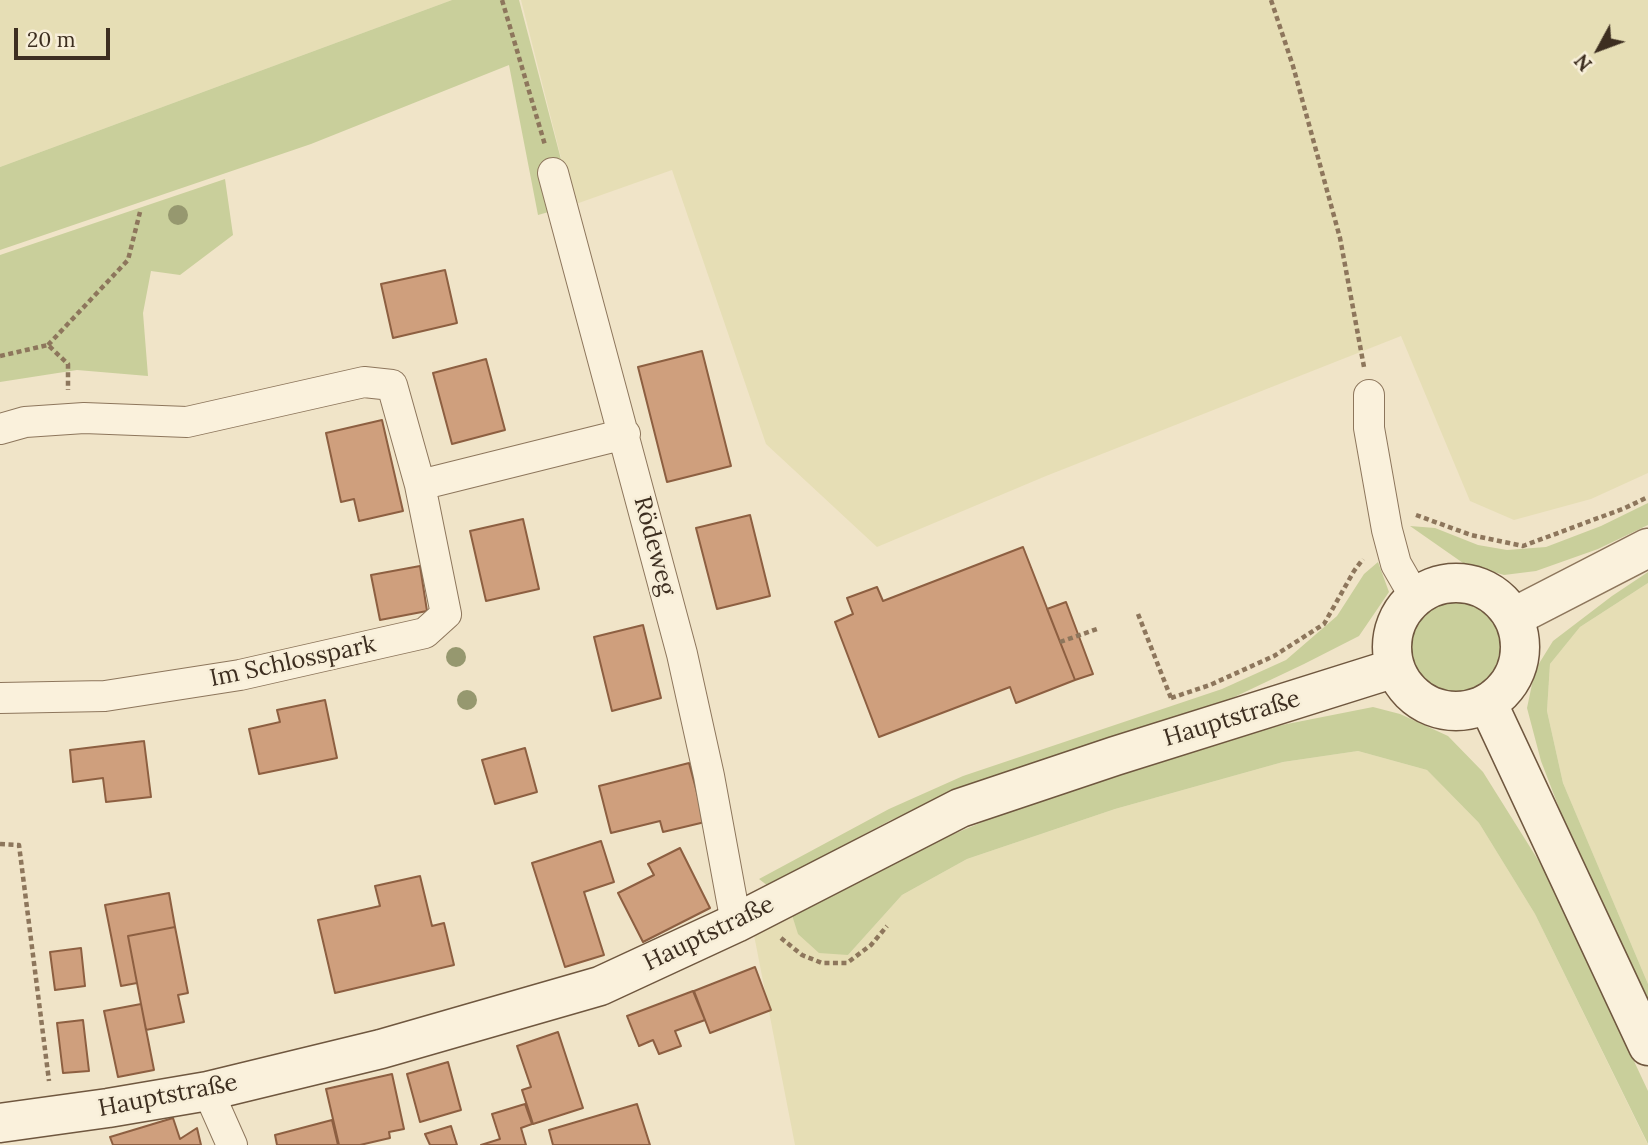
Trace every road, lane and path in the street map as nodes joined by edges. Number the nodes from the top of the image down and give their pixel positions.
1 (502, 0) edge
2 (1271, 0) edge
3 (553, 173) joint
4 (140, 212) dead end
5 (48, 345) junction
6 (0, 356) edge
7 (1369, 395) joint
8 (69, 419) junction
9 (0, 429) edge
10 (625, 434) junction
11 (420, 485) junction
12 (1648, 497) edge
13 (1388, 530) junction
14 (1648, 548) edge
15 (1415, 597) junction
16 (1138, 614) dead end
17 (1514, 617) junction
18 (1097, 629) dead end
19 (1060, 642) dead end
20 (1395, 668) junction
21 (0, 698) edge
22 (1171, 698) junction
23 (1160, 702) dead end
24 (1488, 704) junction
25 (0, 844) edge
26 (746, 918) junction
27 (887, 926) dead end
28 (1648, 1046) edge
29 (208, 1091) junction
30 (54, 1116) junction
31 (0, 1123) edge
32 (232, 1145) edge

1 - 3 path
2 - 7 path
3 - 10 street, Rödeweg
4 - 5 path
5 - 6 path
5 - 8 path
7 - 13 street
8 - 9 street, Im Schlosspark
8 - 11 street, Im Schlosspark
10 - 11 street
10 - 26 street, Rödeweg
11 - 21 street, Im Schlosspark
12 - 13 path
13 - 15 street
13 - 22 path
14 - 17 main road
15 - 17 main road
15 - 20 main road
16 - 22 path
17 - 24 main road
18 - 19 path
20 - 24 main road
20 - 26 main road, Hauptstraße
22 - 23 path
24 - 28 main road
25 - 30 path
26 - 27 path
26 - 29 main road, Hauptstraße
29 - 30 main road, Hauptstraße
29 - 32 street
30 - 31 main road, Hauptstraße

